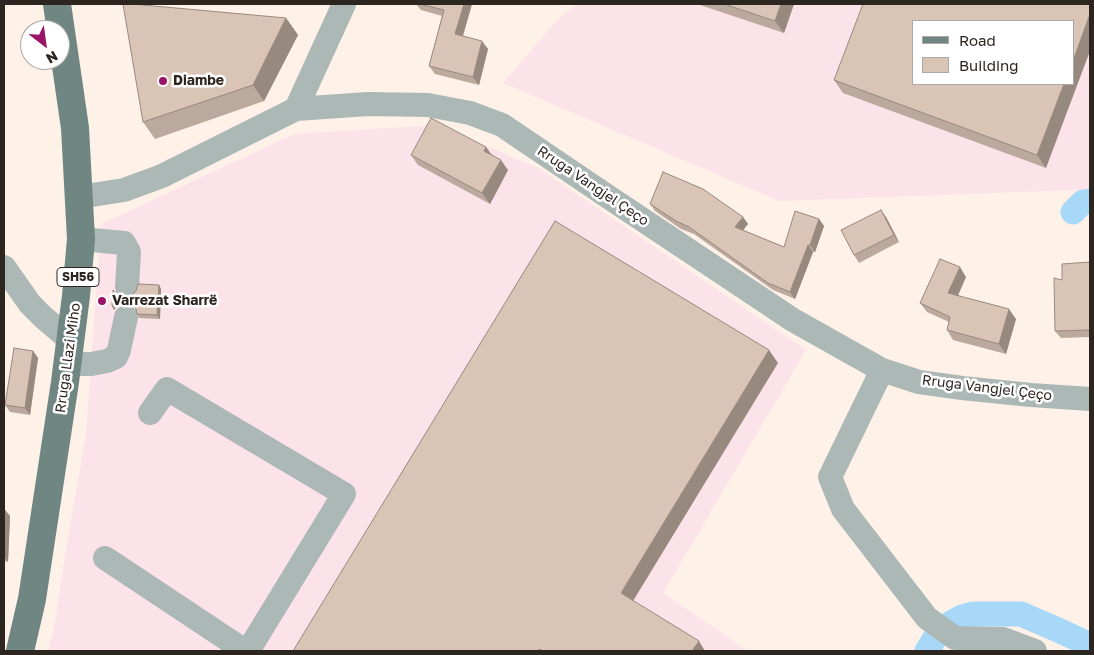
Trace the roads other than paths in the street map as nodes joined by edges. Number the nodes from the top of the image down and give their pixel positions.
1 (57, 4) edge
2 (344, 4) edge
3 (296, 109) junction
4 (79, 197) junction
5 (81, 239) junction
6 (4, 267) edge
7 (127, 287) dead end
8 (126, 317) dead end
9 (69, 352) junction
10 (882, 370) junction
11 (1090, 399) edge
12 (150, 413) dead end
13 (105, 558) dead end
14 (20, 651) edge
15 (246, 651) edge
16 (1035, 651) edge

1 - 4 main road, Rruga Llazi Miho / SH56
2 - 3 street
3 - 4 street, Rruga Vangjel Çeço
3 - 10 street, Rruga Vangjel Çeço
4 - 5 main road, Rruga Llazi Miho / SH56
5 - 7 street
5 - 9 main road, Rruga Llazi Miho / SH56
6 - 9 street
8 - 9 street
9 - 14 main road, Rruga Llazi Miho / SH56
10 - 11 street, Rruga Vangjel Çeço
10 - 16 street
12 - 15 street
13 - 15 street

